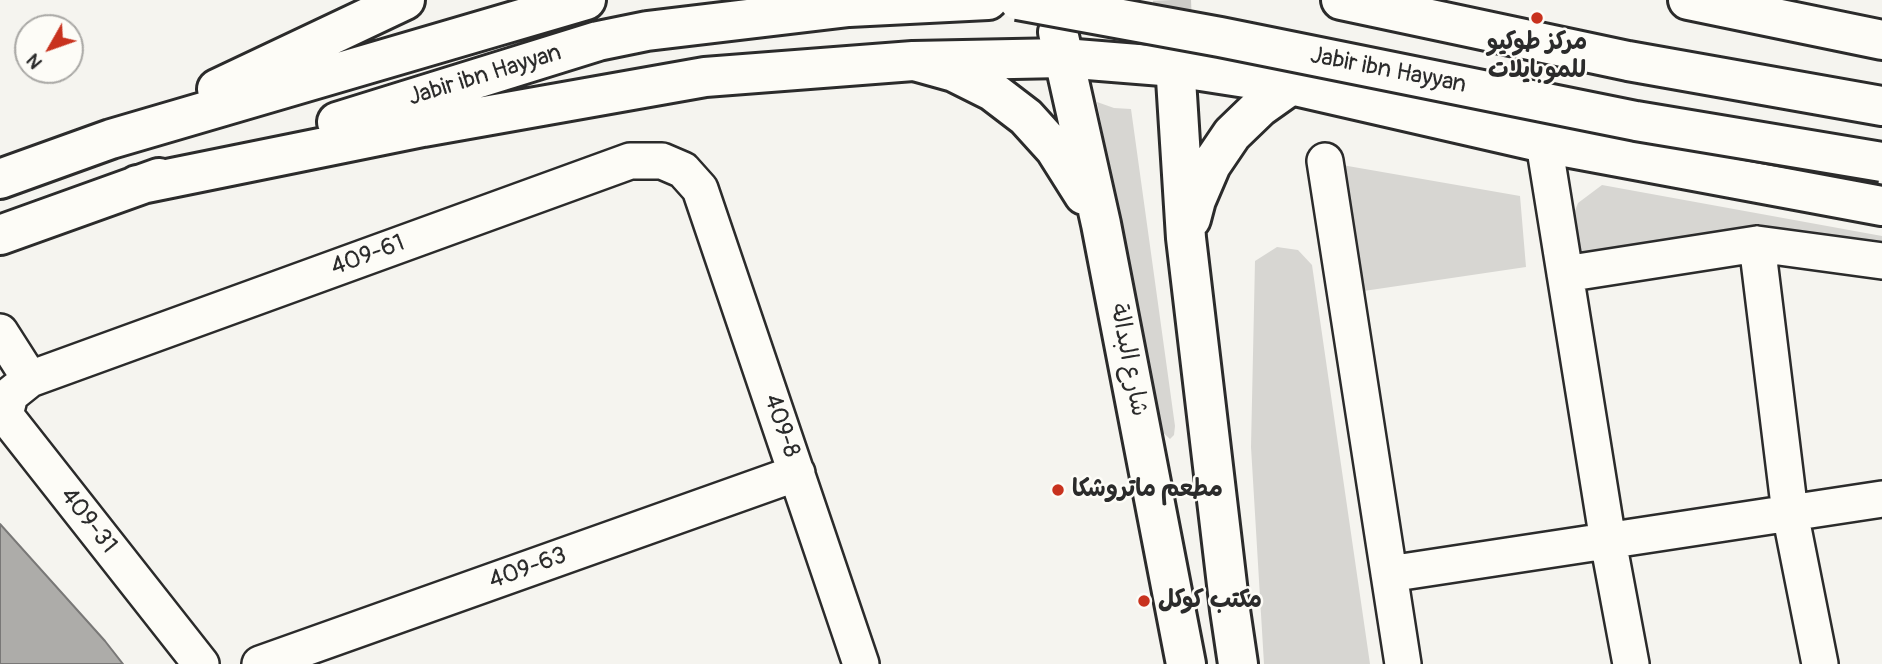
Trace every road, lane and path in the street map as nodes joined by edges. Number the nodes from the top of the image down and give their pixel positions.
1 (405, 0) edge
2 (586, 0) edge
3 (988, 0) edge
4 (1018, 0) edge
5 (1341, 0) edge
6 (1695, 2) edge
7 (1882, 40) edge
8 (1061, 45) junction
9 (1174, 57) junction
10 (913, 61) junction
11 (1291, 85) junction
12 (1882, 106) edge
13 (111, 139) junction
14 (1544, 144) junction
15 (1325, 161) dead end
16 (1882, 162) edge
17 (0, 179) edge
18 (137, 185) junction
19 (700, 189) joint
20 (1882, 206) edge
21 (1101, 224) junction
22 (0, 236) edge
23 (1186, 238) junction
24 (1757, 244) junction
25 (1882, 261) edge
26 (1565, 274) junction
27 (0, 332) edge
28 (30, 379) junction
29 (797, 473) junction
30 (1882, 499) edge
31 (1790, 513) junction
32 (1608, 541) junction
33 (1389, 574) junction
34 (201, 664) edge
35 (260, 664) edge
36 (861, 664) edge
37 (1186, 664) edge
38 (1238, 664) edge
39 (1403, 664) edge
40 (1631, 664) edge
41 (1820, 664) edge

1 - 13 main road
2 - 13 main road, Jabir ibn Hayyan
3 - 18 main road, Jabir ibn Hayyan
4 - 16 main road, Jabir ibn Hayyan, bridge
5 - 12 main road
6 - 7 main road
8 - 9 main road
8 - 10 main road
8 - 21 main road, شارع البدالة
9 - 11 main road
9 - 23 main road
10 - 18 main road
10 - 21 main road
11 - 14 main road
11 - 23 main road
13 - 17 main road, Jabir ibn Hayyan
14 - 20 main road
14 - 26 street
15 - 33 street
18 - 22 main road, Jabir ibn Hayyan
19 - 28 street, 409-61
19 - 29 street, 409-8
21 - 37 main road, شارع البدالة
23 - 38 main road
24 - 25 street
24 - 26 street
24 - 31 street
26 - 32 street
27 - 28 street
28 - 34 street, 409-31
29 - 35 street, 409-63
29 - 36 street, 409-8
30 - 31 street
31 - 32 street
31 - 41 street
32 - 33 street
32 - 40 street
33 - 39 street

